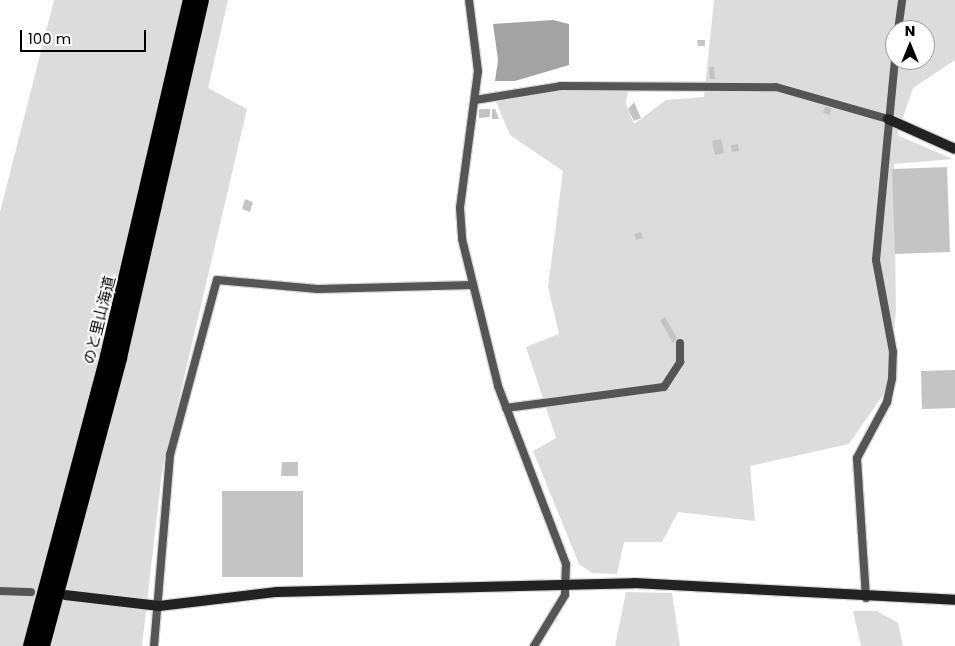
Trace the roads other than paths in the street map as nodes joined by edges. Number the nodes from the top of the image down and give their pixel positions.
1 (190, 0) edge
2 (202, 0) edge
3 (469, 0) edge
4 (902, 0) edge
5 (899, 20) edge
6 (894, 70) edge
7 (475, 100) junction
8 (888, 119) junction
9 (955, 149) edge
10 (472, 284) junction
11 (680, 343) dead end
12 (506, 408) junction
13 (566, 583) junction
14 (0, 591) edge
15 (31, 592) dead end
16 (65, 595) dead end
17 (866, 598) junction
18 (955, 600) edge
19 (159, 606) junction
20 (30, 646) edge
21 (43, 646) edge
22 (154, 646) edge
23 (534, 646) edge

1 - 20 highway, のと里山海道
2 - 21 highway, のと里山海道
3 - 7 street
4 - 5 street
6 - 8 street
7 - 8 street
7 - 10 street
8 - 9 street
8 - 17 street
10 - 12 street
10 - 19 street
11 - 12 street
12 - 13 street
13 - 17 street
13 - 19 street
13 - 23 street
14 - 15 street
16 - 19 street
17 - 18 street
19 - 22 street

